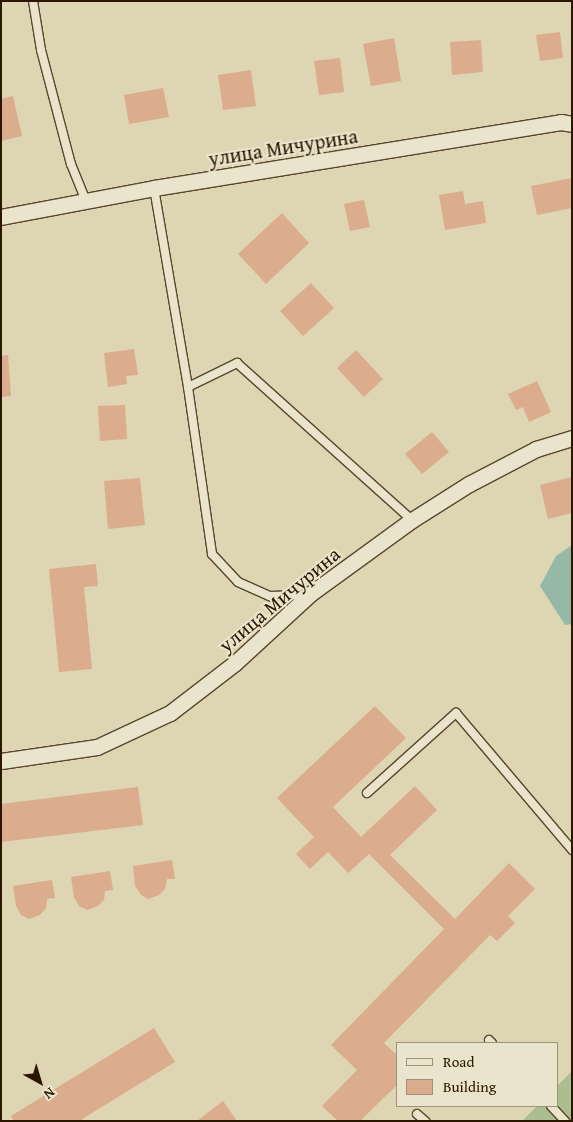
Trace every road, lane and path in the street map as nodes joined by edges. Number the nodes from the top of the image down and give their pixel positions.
1 (33, 1) edge
2 (572, 124) edge
3 (154, 188) junction
4 (85, 200) junction
5 (1, 217) edge
6 (188, 387) junction
7 (572, 438) edge
8 (412, 520) junction
9 (310, 594) junction
10 (1, 761) edge
11 (367, 793) dead end
12 (572, 850) edge
13 (552, 1107) edge
14 (417, 1114) dead end
15 (425, 1121) edge
16 (565, 1121) edge

1 - 4 lane
2 - 3 street, улица Мичурина
3 - 4 street, улица Мичурина
3 - 6 lane
4 - 5 street, улица Мичурина
6 - 8 lane
6 - 9 lane
7 - 8 street, улица Мичурина
8 - 9 street, улица Мичурина
9 - 10 street, улица Мичурина
11 - 12 lane
13 - 16 lane
14 - 15 lane

